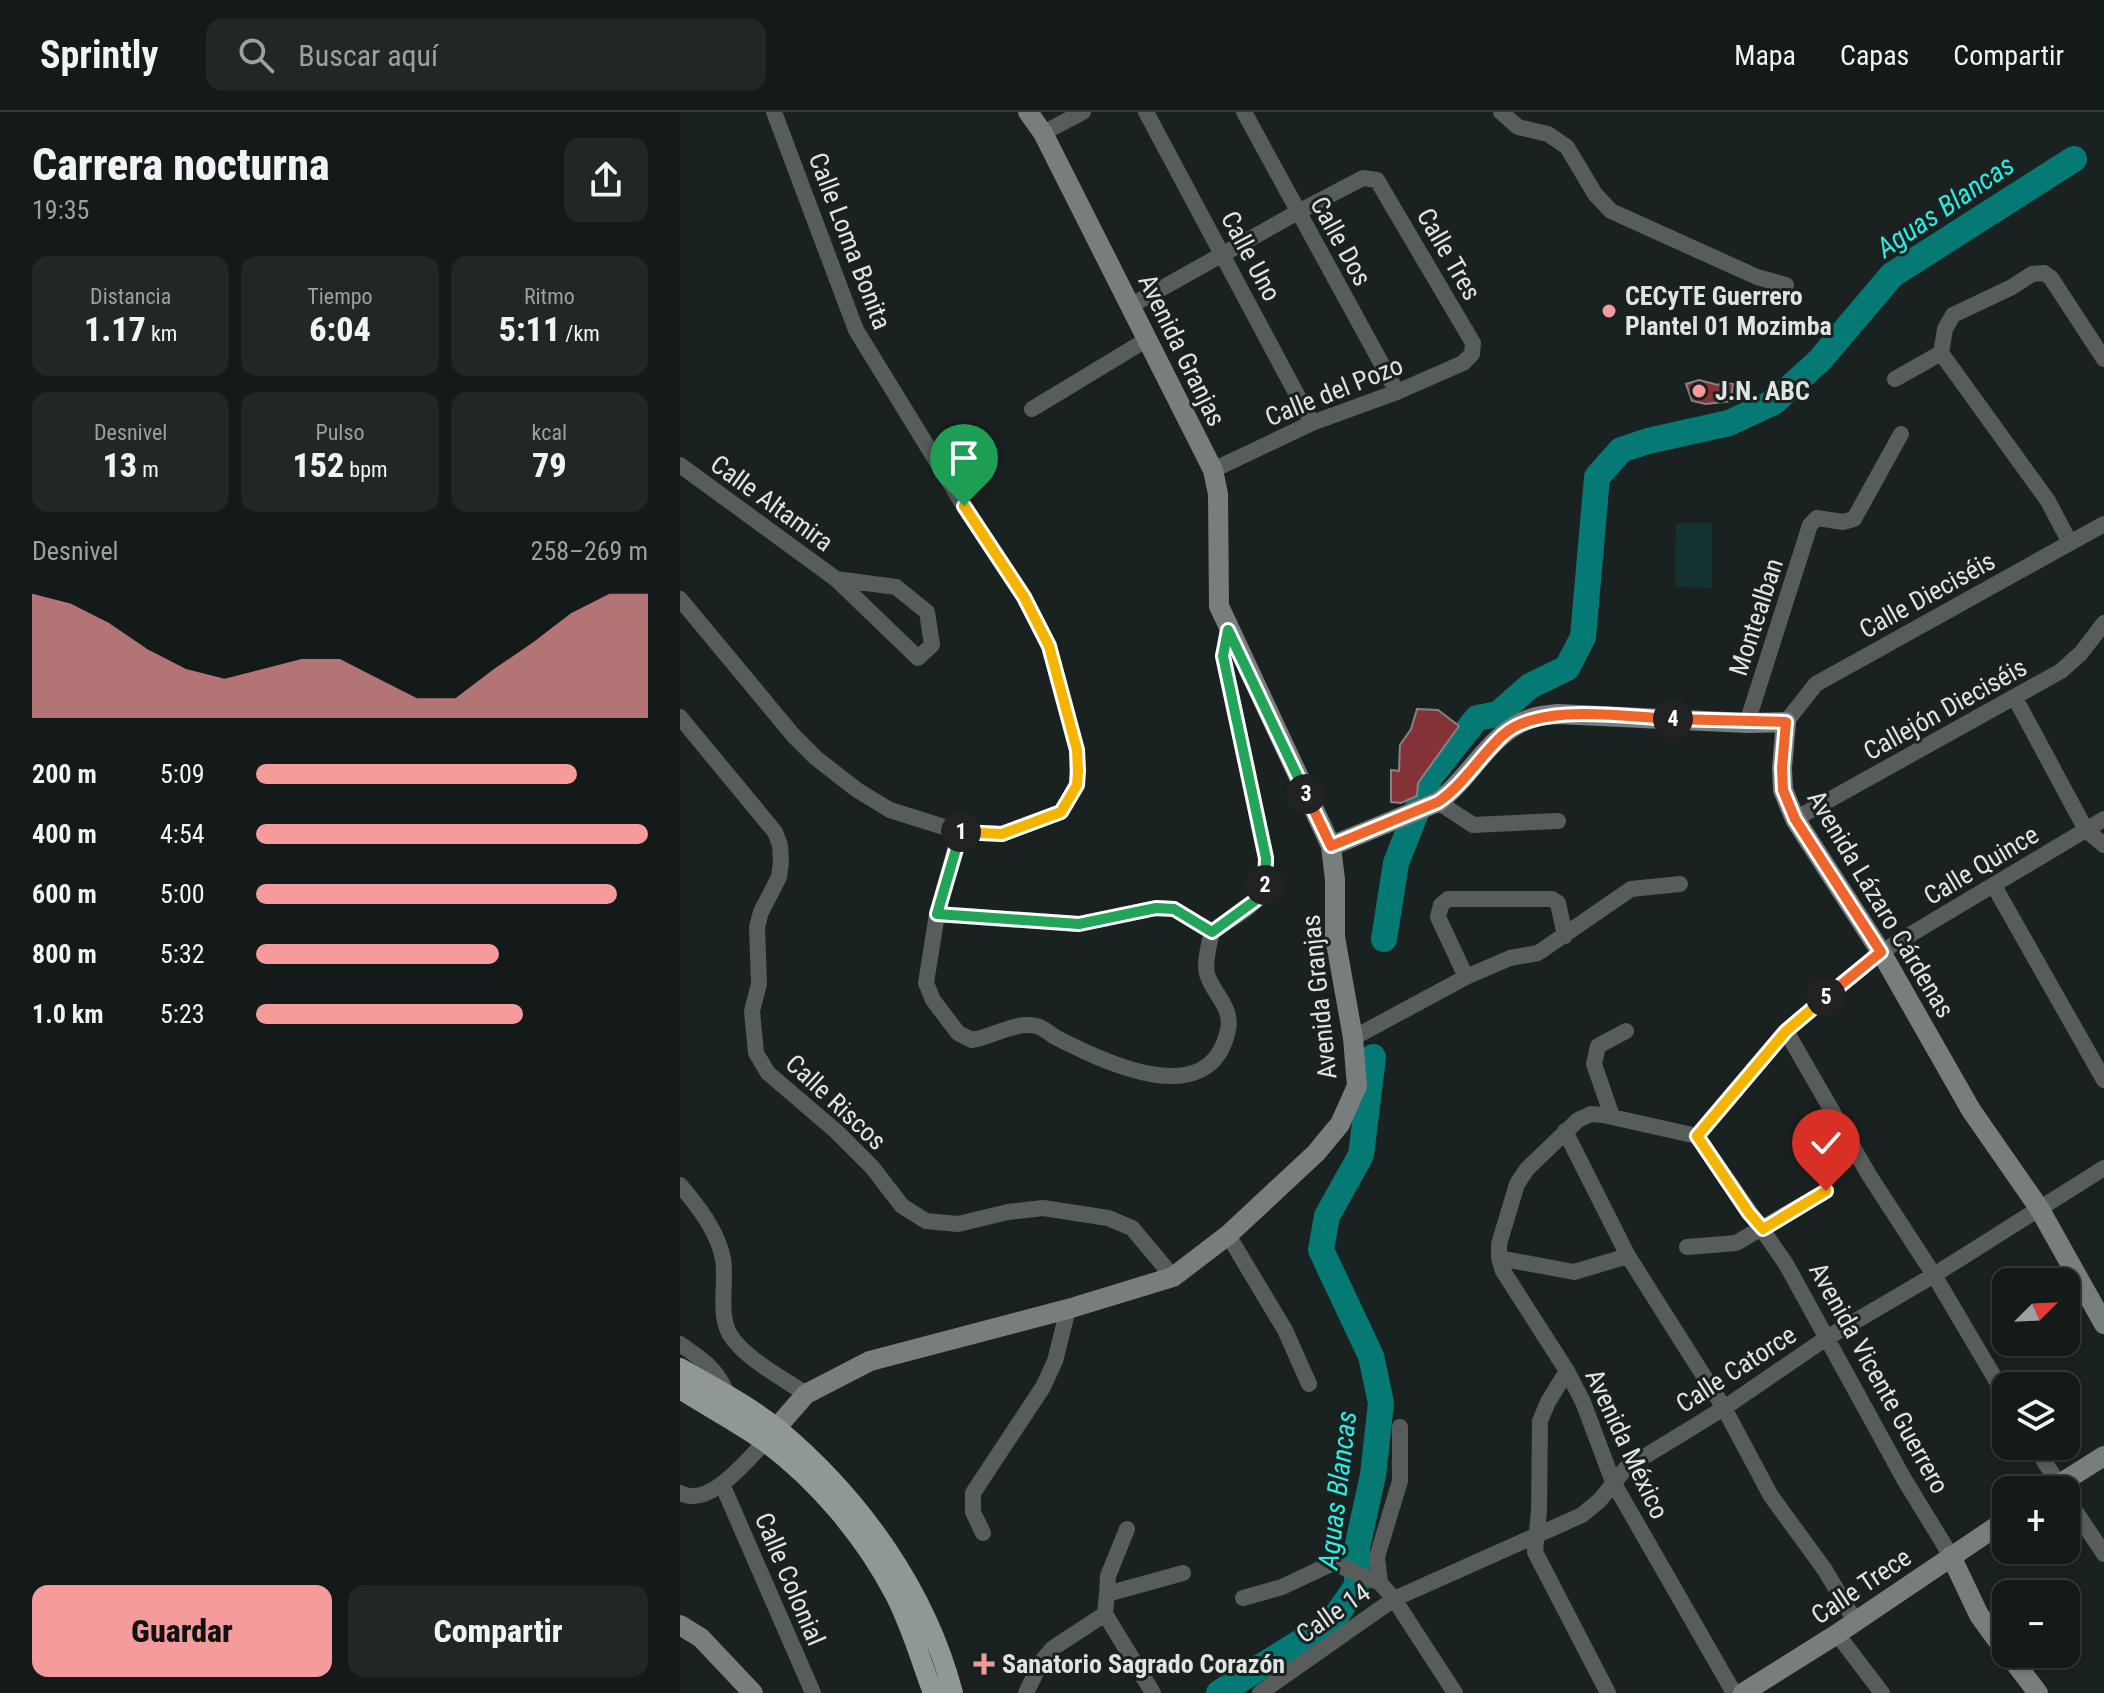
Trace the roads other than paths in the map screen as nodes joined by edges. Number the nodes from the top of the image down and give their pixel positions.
1 (774, 112) edge
2 (1083, 112) edge
3 (1146, 112) edge
4 (1244, 112) edge
5 (1501, 112) edge
6 (1031, 113) edge
7 (1043, 133) junction
8 (1298, 212) junction
9 (1224, 254) junction
10 (1786, 285) dead end
11 (1132, 305) junction
12 (1146, 340) junction
13 (1941, 353) junction
14 (1472, 354) joint
15 (2104, 359) edge
16 (1895, 379) dead end
17 (1397, 392) junction
18 (1032, 409) dead end
19 (1312, 423) junction
20 (1901, 434) dead end
21 (680, 465) edge
22 (1213, 470) junction
23 (2104, 524) edge
24 (2070, 543) junction
25 (836, 579) junction
26 (680, 599) edge
27 (2104, 623) edge
28 (1228, 630) junction
29 (2015, 698) junction
30 (680, 717) edge
31 (1786, 722) junction
32 (1747, 723) junction
33 (1438, 802) junction
34 (1795, 819) junction
35 (2104, 819) edge
36 (1558, 821) dead end
37 (2086, 830) junction
38 (960, 832) junction
39 (2104, 845) edge
40 (1331, 846) junction
41 (1680, 884) dead end
42 (1994, 886) junction
43 (937, 914) junction
44 (1212, 932) junction
45 (1565, 936) junction
46 (1881, 952) junction
47 (1466, 977) junction
48 (1626, 1031) dead end
49 (1786, 1031) junction
50 (1353, 1038) junction
51 (2104, 1080) edge
52 (1612, 1116) junction
53 (1565, 1131) junction
54 (1697, 1136) junction
55 (2104, 1168) edge
56 (680, 1185) edge
57 (1826, 1191) dead end
58 (2039, 1208) junction
59 (1763, 1229) junction
60 (1228, 1235) junction
61 (1687, 1247) dead end
62 (1628, 1256) junction
63 (1499, 1258) junction
64 (1934, 1275) junction
65 (1173, 1277) junction
66 (1068, 1309) junction
67 (2104, 1324) edge
68 (1825, 1339) junction
69 (680, 1344) edge
70 (680, 1368) edge
71 (1567, 1371) junction
72 (1992, 1373) edge
73 (1309, 1384) dead end
74 (680, 1389) edge
75 (806, 1394) junction
76 (728, 1396) junction
77 (1724, 1408) junction
78 (1400, 1427) dead end
79 (771, 1435) junction
80 (2104, 1456) edge
81 (2078, 1476) edge
82 (1613, 1482) junction
83 (722, 1484) junction
84 (680, 1493) edge
85 (2080, 1520) edge
86 (1127, 1529) dead end
87 (1992, 1529) edge
88 (983, 1533) dead end
89 (1537, 1536) junction
90 (2104, 1554) edge
91 (1951, 1556) junction
92 (1183, 1573) dead end
93 (1380, 1583) junction
94 (1107, 1594) junction
95 (1243, 1598) dead end
96 (1394, 1599) junction
97 (1105, 1614) junction
98 (1855, 1621) junction
99 (680, 1625) edge
100 (1992, 1633) edge
101 (1837, 1634) junction
102 (2019, 1668) edge
103 (735, 1684) edge
104 (1153, 1692) edge
105 (753, 1693) edge
106 (813, 1693) edge
107 (933, 1693) edge
108 (953, 1693) edge
109 (1026, 1693) edge
110 (1260, 1693) edge
111 (1455, 1693) edge
112 (1608, 1693) edge
113 (1734, 1693) edge
114 (1743, 1693) edge
115 (1882, 1693) edge
116 (2038, 1693) edge

1 - 38 street, Calle Loma Bonita
2 - 7 street
3 - 9 street, Calle Uno
4 - 8 street, Calle Dos
5 - 10 street
6 - 7 main road, Avenida Granjas
7 - 11 main road, Avenida Granjas
8 - 9 street
8 - 14 street, Calle Tres
8 - 17 street, Calle Dos
9 - 11 street
9 - 19 street, Calle Uno
11 - 12 main road, Avenida Granjas
12 - 18 street
12 - 22 main road, Avenida Granjas
13 - 15 street
13 - 16 street
13 - 24 street
14 - 17 street, Calle del Pozo
17 - 19 street, Calle del Pozo
19 - 22 street, Calle del Pozo
20 - 32 street, Montealban
21 - 25 street, Calle Altamira
22 - 28 main road, Avenida Granjas
23 - 24 street, Calle Dieciséis
24 - 31 street, Calle Dieciséis
25 - 25 street, Calle Altamira
26 - 38 street, Calle Loma Bonita
27 - 29 street, Callejón Dieciséis
28 - 40 main road, Avenida Granjas
28 - 44 street
29 - 34 street, Callejón Dieciséis
29 - 37 street
30 - 65 street, Calle Riscos
31 - 32 main road
31 - 34 main road, Avenida Lázaro Cárdenas
32 - 33 main road
33 - 36 street
33 - 40 main road
34 - 46 main road, Avenida Lázaro Cárdenas
35 - 37 street, Calle Quince
37 - 39 street
37 - 42 street, Calle Quince
38 - 43 street
40 - 50 main road, Avenida Granjas
41 - 45 street
42 - 46 street, Calle Quince
42 - 51 street
43 - 44 street
43 - 44 street
45 - 47 street
45 - 47 street
46 - 49 street, Calle Quince
46 - 58 main road, Avenida Lázaro Cárdenas
47 - 50 street
48 - 52 street
49 - 54 street, Calle Quince
49 - 64 street
50 - 60 main road, Avenida Granjas
52 - 53 street
52 - 54 street
53 - 62 street
53 - 63 street
54 - 59 street, Avenida Vicente Guerrero
55 - 58 street, Calle Catorce
56 - 75 street
57 - 59 street
58 - 64 street, Calle Catorce
58 - 67 main road, Avenida Lázaro Cárdenas
59 - 61 street
59 - 68 street, Avenida Vicente Guerrero
60 - 65 main road, Avenida Granjas
60 - 73 street
62 - 63 street
62 - 77 street
63 - 71 street, Avenida México
64 - 68 street, Calle Catorce
64 - 72 street
65 - 66 main road, Avenida Granjas
66 - 75 main road, Avenida Granjas
66 - 88 street
68 - 77 street, Calle Catorce
68 - 91 street, Avenida Vicente Guerrero
69 - 76 street
70 - 76 main road
71 - 82 street, Avenida México
71 - 89 street
74 - 79 main road
75 - 79 main road, Avenida Granjas
76 - 79 main road
77 - 82 street, Calle Catorce
77 - 98 street
78 - 93 street
79 - 83 street
79 - 107 main road
79 - 108 main road
80 - 81 main road
82 - 89 street, Calle Catorce
82 - 113 street, Avenida México
83 - 84 street
83 - 106 street, Calle Colonial
85 - 90 street
86 - 94 street
87 - 91 main road, Calle Trece
89 - 96 street, Calle Catorce
89 - 112 street
91 - 98 main road, Calle Trece
91 - 100 main road, Avenida Vicente Guerrero
92 - 94 street
93 - 95 street
93 - 96 street
94 - 97 street
96 - 110 street, Calle 14
96 - 111 street
97 - 104 street
97 - 109 street
98 - 101 main road, Calle Trece
99 - 103 main road
101 - 114 main road, Calle Trece
101 - 115 street
102 - 116 main road, Avenida Vicente Guerrero
103 - 105 main road

